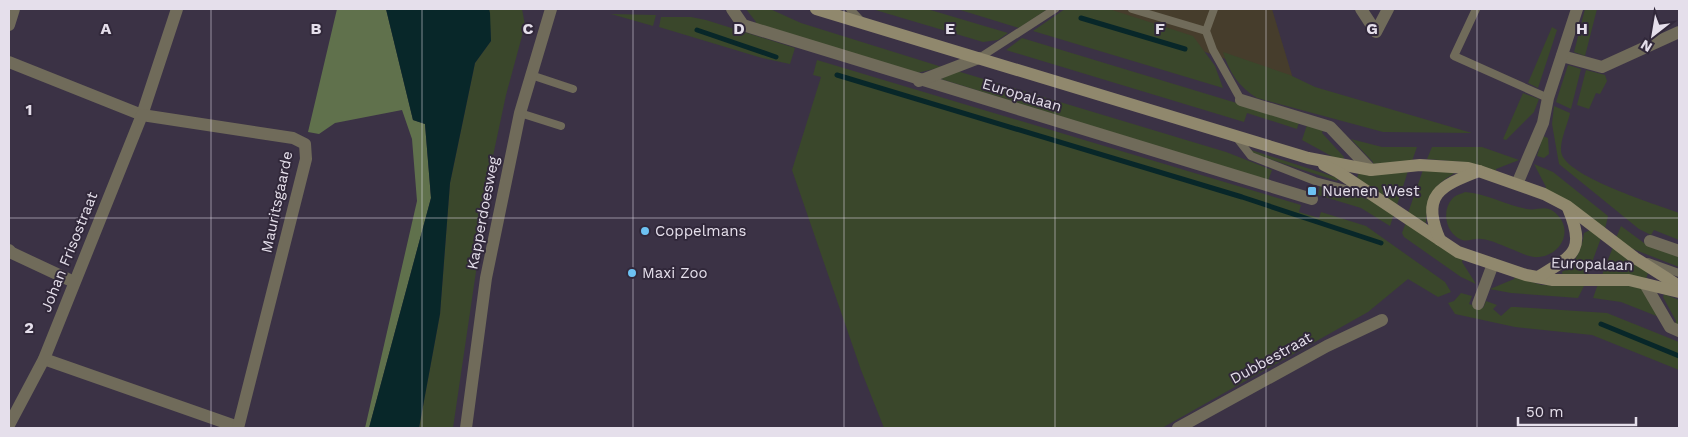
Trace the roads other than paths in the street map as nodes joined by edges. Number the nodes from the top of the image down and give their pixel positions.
1 (14, 9) edge
2 (177, 9) edge
3 (551, 9) edge
4 (732, 9) edge
5 (816, 9) edge
6 (850, 9) edge
7 (1055, 9) edge
8 (1132, 9) edge
9 (1214, 9) edge
10 (1360, 9) edge
11 (1388, 9) edge
12 (1476, 9) edge
13 (1577, 9) edge
14 (863, 23) junction
15 (9, 25) edge
16 (1206, 31) junction
17 (1679, 32) edge
18 (1562, 56) junction
19 (979, 58) junction
20 (9, 62) edge
21 (531, 75) junction
22 (920, 80) junction
23 (573, 89) dead end
24 (1548, 98) junction
25 (1241, 100) joint
26 (520, 112) junction
27 (142, 114) junction
28 (561, 126) dead end
29 (1236, 136) junction
30 (1308, 158) junction
31 (1371, 170) junction
32 (1479, 171) junction
33 (1517, 184) junction
34 (1379, 198) junction
35 (1312, 199) dead end
36 (1567, 206) junction
37 (1440, 240) junction
38 (1650, 241) dead end
39 (9, 250) edge
40 (1679, 251) edge
41 (1635, 258) junction
42 (1493, 264) junction
43 (1679, 273) edge
44 (1538, 277) junction
45 (74, 282) junction
46 (1644, 284) junction
47 (1679, 286) edge
48 (1679, 292) edge
49 (1478, 304) dead end
50 (1382, 320) dead end
51 (1679, 331) edge
52 (44, 359) junction
53 (9, 426) edge
54 (238, 428) edge
55 (466, 428) edge
56 (1178, 428) edge

1 - 15 street
2 - 27 street, Johan Frisostraat
3 - 21 street, Kapperdoesweg
4 - 22 street, Europalaan
5 - 14 main road, Europalaan
6 - 14 lane
7 - 19 lane
8 - 16 lane
9 - 16 lane
10 - 11 street
12 - 24 lane
13 - 18 street
14 - 19 main road, Europalaan
16 - 25 lane
17 - 18 street
18 - 24 street
19 - 22 street
19 - 29 main road, Europalaan
20 - 27 street
21 - 23 lane
21 - 26 street, Kapperdoesweg
22 - 35 street, Europalaan
24 - 33 street
25 - 31 street
26 - 28 lane
26 - 55 street, Kapperdoesweg
27 - 45 street, Johan Frisostraat
27 - 54 street, Mauritsgaarde
29 - 30 main road, Europalaan
29 - 34 lane, Europalaan
30 - 31 main road, Europalaan
30 - 34 main road, Europalaan
31 - 32 main road, Europalaan
32 - 33 main road
32 - 37 main road
33 - 36 main road
34 - 37 main road, Europalaan
36 - 41 main road, Europalaan
36 - 44 main road
37 - 42 main road
38 - 40 street
39 - 45 street
41 - 43 lane, Europalaan
41 - 47 main road, Europalaan
42 - 44 main road
42 - 49 street
44 - 46 main road, Europalaan
45 - 52 street, Johan Frisostraat
46 - 48 main road, Europalaan
46 - 51 street, Europalaan
50 - 56 street, Dubbestraat
52 - 53 street, Johan Frisostraat
52 - 54 street, Mauritsgaarde

